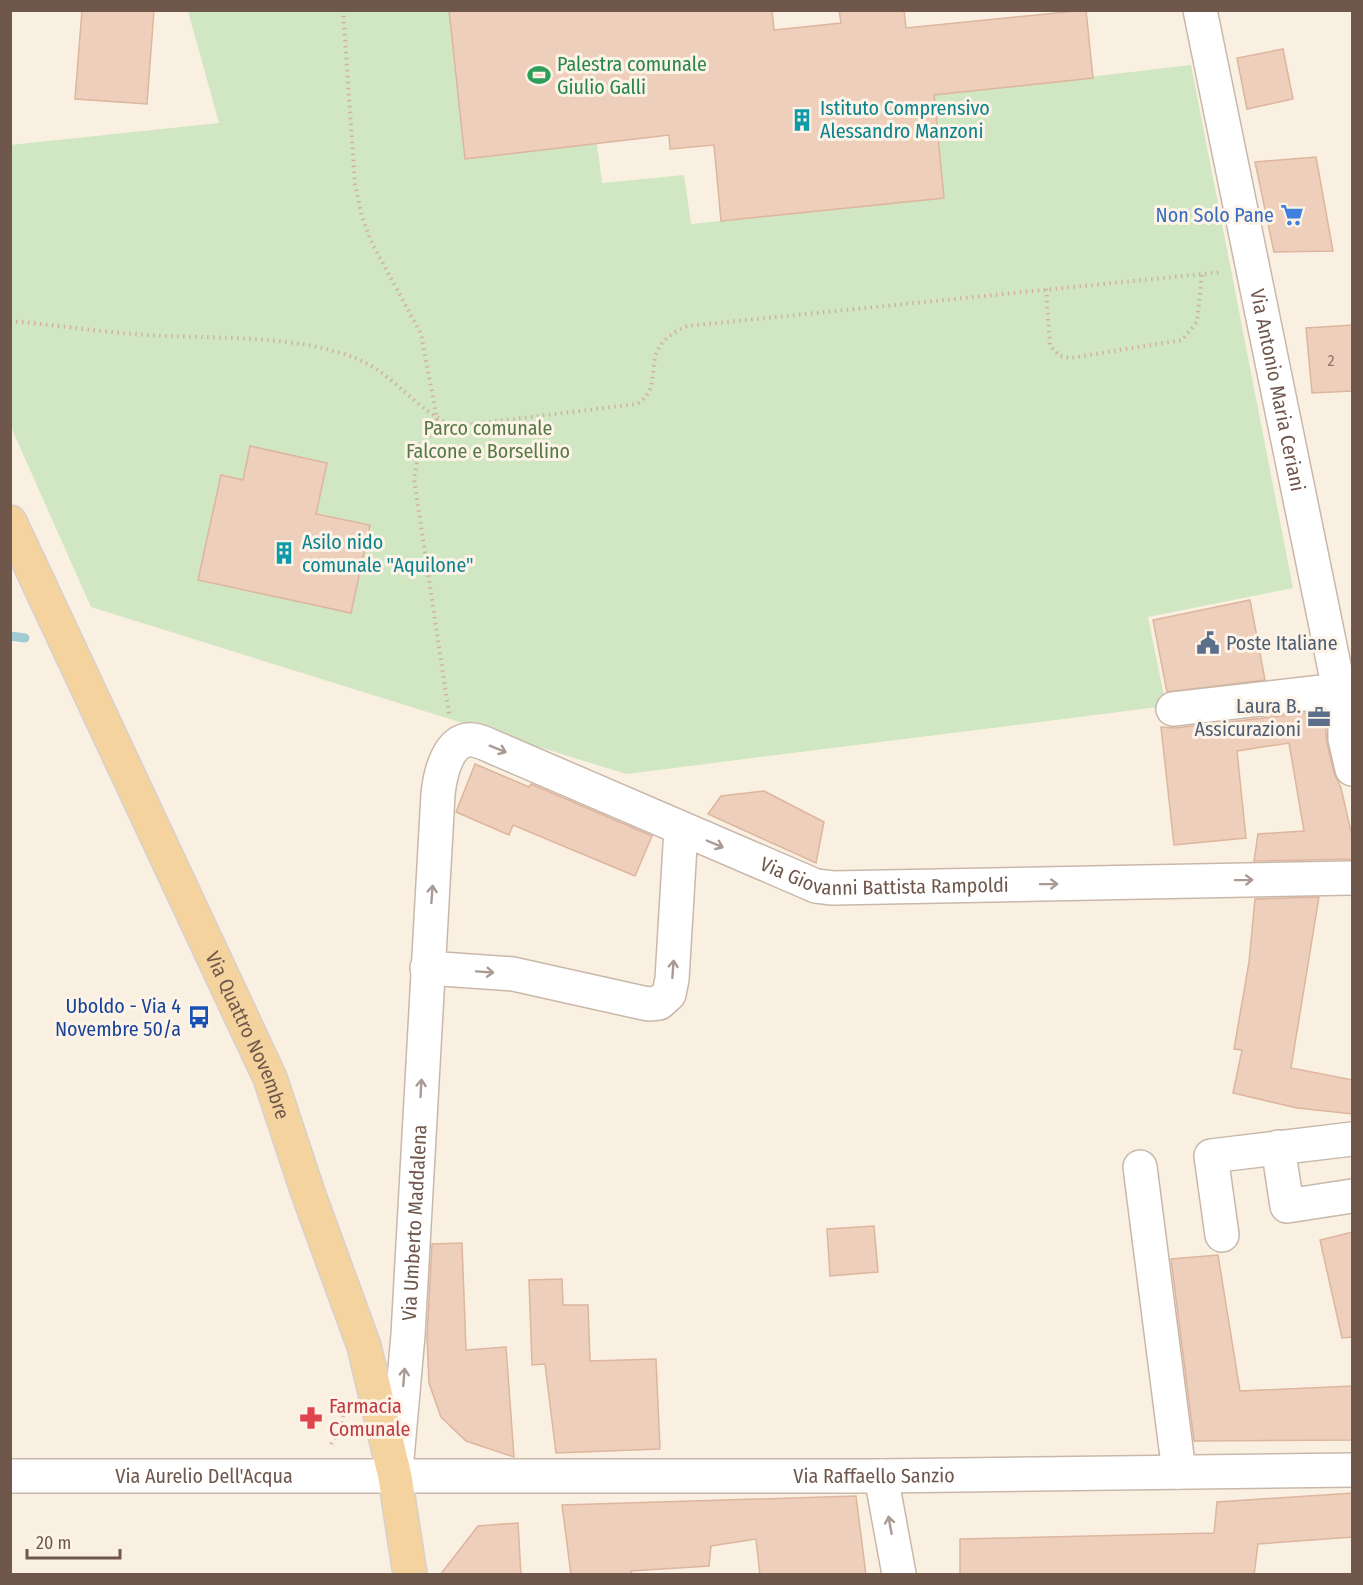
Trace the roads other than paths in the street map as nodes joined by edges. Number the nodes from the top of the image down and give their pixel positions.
1 (1200, 10) edge
2 (10, 522) edge
3 (1346, 708) edge
4 (1173, 709) dead end
5 (454, 749) joint
6 (1353, 769) edge
7 (681, 829) junction
8 (1353, 878) edge
9 (427, 968) junction
10 (1353, 1139) edge
11 (1278, 1147) junction
12 (1140, 1167) dead end
13 (1353, 1196) edge
14 (1222, 1235) dead end
15 (408, 1335) junction
16 (364, 1346) junction
17 (1353, 1470) edge
18 (1179, 1472) junction
19 (10, 1476) edge
20 (881, 1476) junction
21 (395, 1477) junction
22 (410, 1575) edge
23 (899, 1575) edge

1 - 3 street, Via Antonio Maria Ceriani
2 - 16 main road, Via Quattro Novembre
3 - 4 street
3 - 6 street, Via Antonio Maria Ceriani
5 -> 7 street, Via Giovanni Battista Rampoldi
9 -> 5 street, Via Umberto Maddalena
7 -> 8 street, Via Giovanni Battista Rampoldi
9 -> 7 street
15 -> 9 street, Via Umberto Maddalena
10 - 11 street
11 - 13 street
11 - 14 street
12 - 18 street
15 - 16 street
21 -> 15 street, Via Umberto Maddalena
16 - 21 main road, Via Quattro Novembre
17 - 18 street, Via Raffaello Sanzio
18 - 20 street, Via Raffaello Sanzio
19 - 21 street, Via Aurelio Dell'Acqua
20 - 21 street, Via Raffaello Sanzio
23 -> 20 street
21 - 22 main road, Via Quattro Novembre

